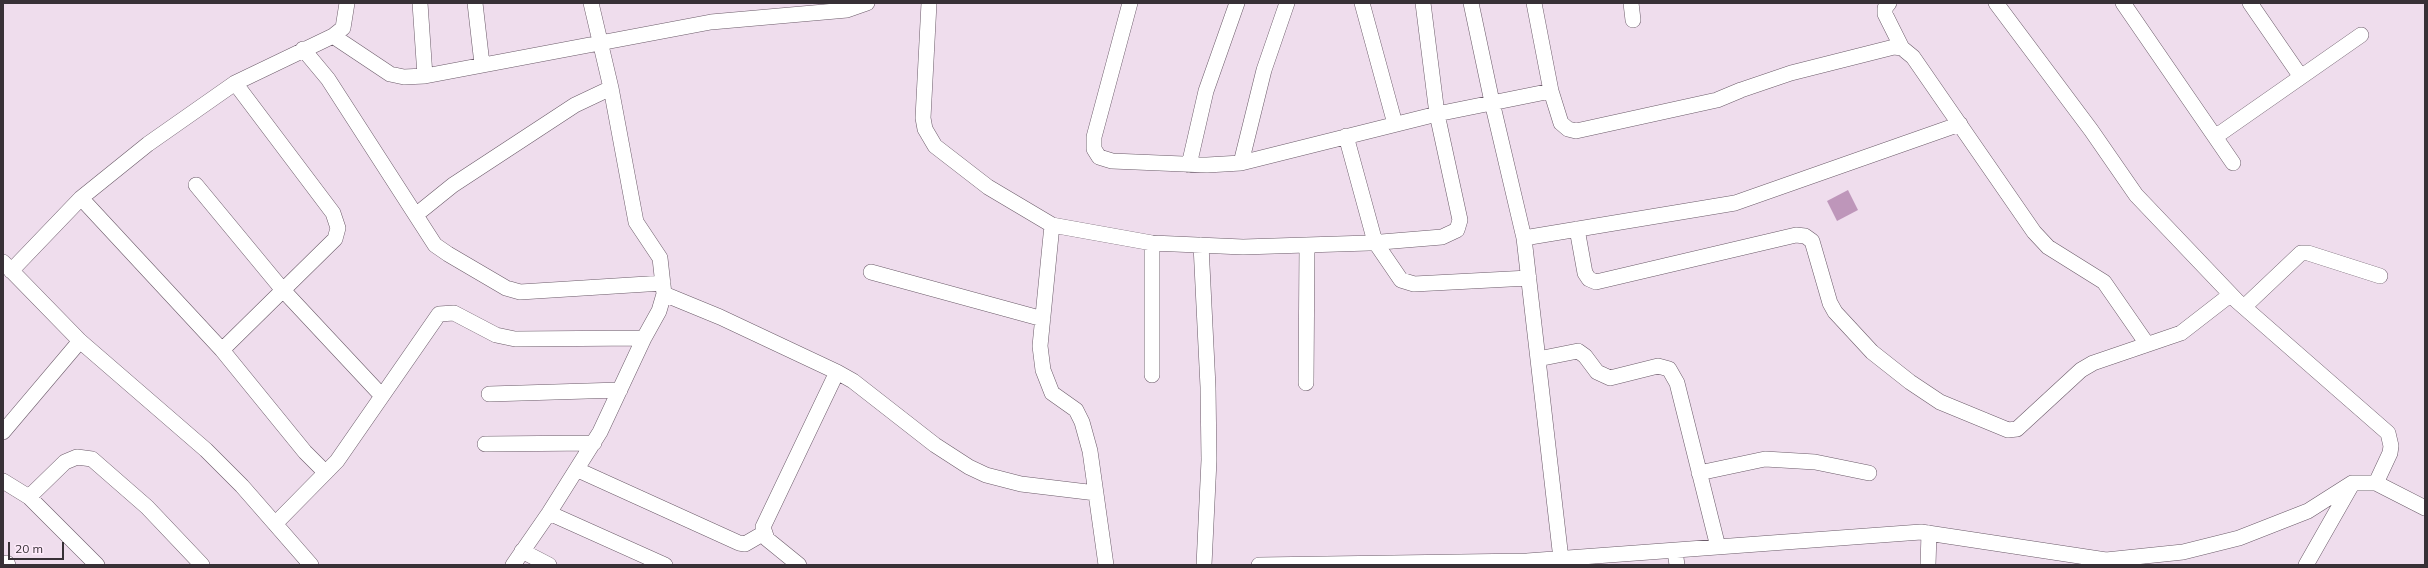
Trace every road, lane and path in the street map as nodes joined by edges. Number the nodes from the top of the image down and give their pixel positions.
1 (347, 3) edge
2 (420, 3) edge
3 (475, 3) edge
4 (591, 3) edge
5 (867, 3) edge
6 (929, 3) edge
7 (1130, 3) edge
8 (1237, 3) edge
9 (1287, 3) edge
10 (1362, 3) edge
11 (1423, 3) edge
12 (1471, 3) edge
13 (1534, 3) edge
14 (1631, 3) edge
15 (1889, 3) edge
16 (1996, 3) edge
17 (2123, 3) edge
18 (2250, 3) edge
19 (1634, 20) dead end
20 (2361, 35) dead end
21 (333, 36) junction
22 (601, 44) junction
23 (1902, 48) junction
24 (303, 49) junction
25 (482, 64) junction
26 (425, 76) junction
27 (2301, 77) junction
28 (235, 83) junction
29 (611, 88) junction
30 (1551, 91) junction
31 (1492, 102) junction
32 (1437, 114) junction
33 (1395, 124) junction
34 (1960, 124) junction
35 (1346, 136) junction
36 (2215, 137) junction
37 (1242, 162) junction
38 (2233, 163) dead end
39 (1189, 165) junction
40 (196, 185) dead end
41 (81, 198) junction
42 (417, 214) junction
43 (1052, 225) junction
44 (1577, 229) junction
45 (1524, 238) junction
46 (1375, 242) junction
47 (1152, 243) junction
48 (1201, 245) junction
49 (1307, 245) junction
50 (7, 266) edge
51 (871, 272) dead end
52 (2380, 276) dead end
53 (1529, 278) junction
54 (282, 289) junction
55 (663, 289) junction
56 (2230, 295) junction
57 (2244, 307) junction
58 (1042, 319) junction
59 (644, 338) junction
60 (80, 341) junction
61 (2147, 344) junction
62 (222, 350) junction
63 (1538, 359) junction
64 (838, 372) junction
65 (1152, 375) dead end
66 (1306, 383) dead end
67 (620, 390) junction
68 (489, 394) dead end
69 (382, 396) junction
70 (3, 432) edge
71 (594, 442) junction
72 (485, 444) dead end
73 (578, 470) junction
74 (325, 472) junction
75 (1699, 473) junction
76 (1869, 473) dead end
77 (3, 481) edge
78 (2352, 483) junction
79 (2376, 483) junction
80 (1096, 493) junction
81 (29, 497) junction
82 (2425, 508) edge
83 (550, 513) junction
84 (275, 524) junction
85 (764, 533) junction
86 (1929, 533) junction
87 (1718, 547) junction
88 (522, 551) junction
89 (1676, 558) edge
90 (1561, 559) junction
91 (1619, 560) edge
92 (2116, 562) edge
93 (1503, 563) edge
94 (1371, 564) edge
95 (97, 565) edge
96 (202, 565) edge
97 (311, 565) edge
98 (513, 565) edge
99 (549, 565) edge
100 (665, 565) edge
101 (799, 565) edge
102 (1106, 565) edge
103 (1204, 565) edge
104 (1259, 565) edge
105 (1928, 565) edge
106 (2306, 565) edge

1 - 21 street
2 - 26 street
3 - 25 street
4 - 22 street
5 - 22 street
6 - 43 street
7 - 39 street
8 - 39 street
9 - 37 street
10 - 33 street
11 - 32 street
12 - 31 street
13 - 30 street
14 - 19 street
15 - 23 street
16 - 56 street
17 - 36 street
18 - 27 street
20 - 27 street
21 - 24 street
21 - 26 street
22 - 25 street
22 - 29 street
23 - 30 street
23 - 34 street
24 - 28 street
24 - 42 street
25 - 26 street
27 - 36 street
28 - 41 street
28 - 54 street
29 - 42 street
29 - 55 street
30 - 31 street
31 - 32 street
31 - 45 street
32 - 33 street
32 - 46 street
33 - 35 street
34 - 44 street
34 - 61 street
35 - 37 street
35 - 46 street
36 - 38 street
37 - 39 street
40 - 54 street
41 - 50 street
41 - 62 street
42 - 55 street
43 - 47 street
43 - 58 street
44 - 45 street
44 - 61 street
45 - 53 street
46 - 49 street
46 - 53 street
47 - 48 street
47 - 65 street
48 - 49 street
48 - 103 street
49 - 66 street
50 - 60 street
51 - 58 street
52 - 57 street
53 - 63 street
54 - 62 street
54 - 69 street
55 - 59 street
55 - 64 street
56 - 57 street
56 - 61 street
57 - 79 street
58 - 80 street
59 - 67 street
59 - 69 street
60 - 70 street
60 - 84 street
62 - 74 street
63 - 75 street
63 - 90 street
64 - 80 street
64 - 85 street
67 - 68 street
67 - 71 street
69 - 74 street
71 - 72 street
71 - 73 street
73 - 83 street
73 - 85 street
74 - 84 street
75 - 76 street
75 - 87 street
77 - 81 street
78 - 79 street
78 - 92 street
78 - 106 street
79 - 82 street
80 - 102 street
81 - 95 street
81 - 96 street
83 - 88 street
83 - 100 street
84 - 97 street
85 - 101 street
86 - 87 street
86 - 92 street
86 - 105 street
87 - 89 street
88 - 98 street
88 - 99 street
89 - 91 street
90 - 91 street
90 - 93 street
93 - 94 street
94 - 104 street

